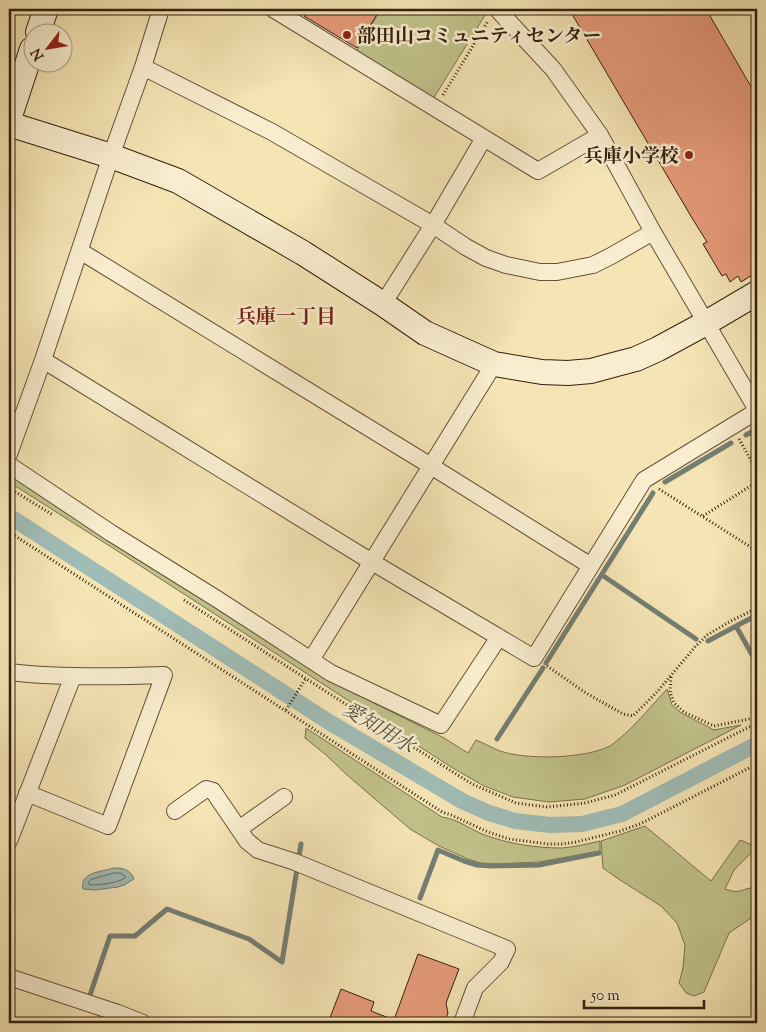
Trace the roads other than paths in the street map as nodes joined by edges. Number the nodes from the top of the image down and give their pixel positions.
1 (46, 9) edge
2 (161, 9) edge
3 (273, 9) edge
4 (494, 13) edge
5 (41, 22) edge
6 (143, 66) junction
7 (24, 72) edge
8 (9, 119) edge
9 (9, 124) edge
10 (600, 135) junction
11 (484, 138) junction
12 (111, 156) junction
13 (433, 225) junction
14 (653, 232) junction
15 (80, 251) junction
16 (757, 293) edge
17 (383, 304) junction
18 (706, 323) junction
19 (43, 360) junction
20 (494, 364) junction
21 (757, 411) edge
22 (9, 454) edge
23 (9, 465) edge
24 (431, 466) junction
25 (372, 562) junction
26 (591, 566) junction
27 (499, 637) junction
28 (311, 660) junction
29 (9, 672) edge
30 (73, 676) junction
31 (27, 793) junction
32 (284, 797) dead end
33 (175, 812) dead end
34 (239, 829) junction
35 (9, 841) edge
36 (9, 977) edge
37 (143, 1023) edge
38 (462, 1023) edge

1 - 5 street
2 - 6 street
3 - 11 street
4 - 10 street
6 - 12 street
6 - 13 street
7 - 8 street
9 - 12 street
10 - 11 street
10 - 14 street
11 - 13 street
12 - 15 street
12 - 17 street
13 - 14 street
13 - 17 street
14 - 18 street
15 - 19 street
15 - 24 street
16 - 18 street
17 - 20 street
18 - 20 street
18 - 21 street
19 - 22 street
19 - 25 street
20 - 24 street
21 - 26 street
23 - 28 street
24 - 25 street
24 - 26 street
25 - 27 street
25 - 28 street
26 - 27 street
27 - 28 street
29 - 30 street
30 - 31 street
30 - 31 street
31 - 35 street
32 - 34 street
33 - 34 street
34 - 38 street
36 - 37 street

